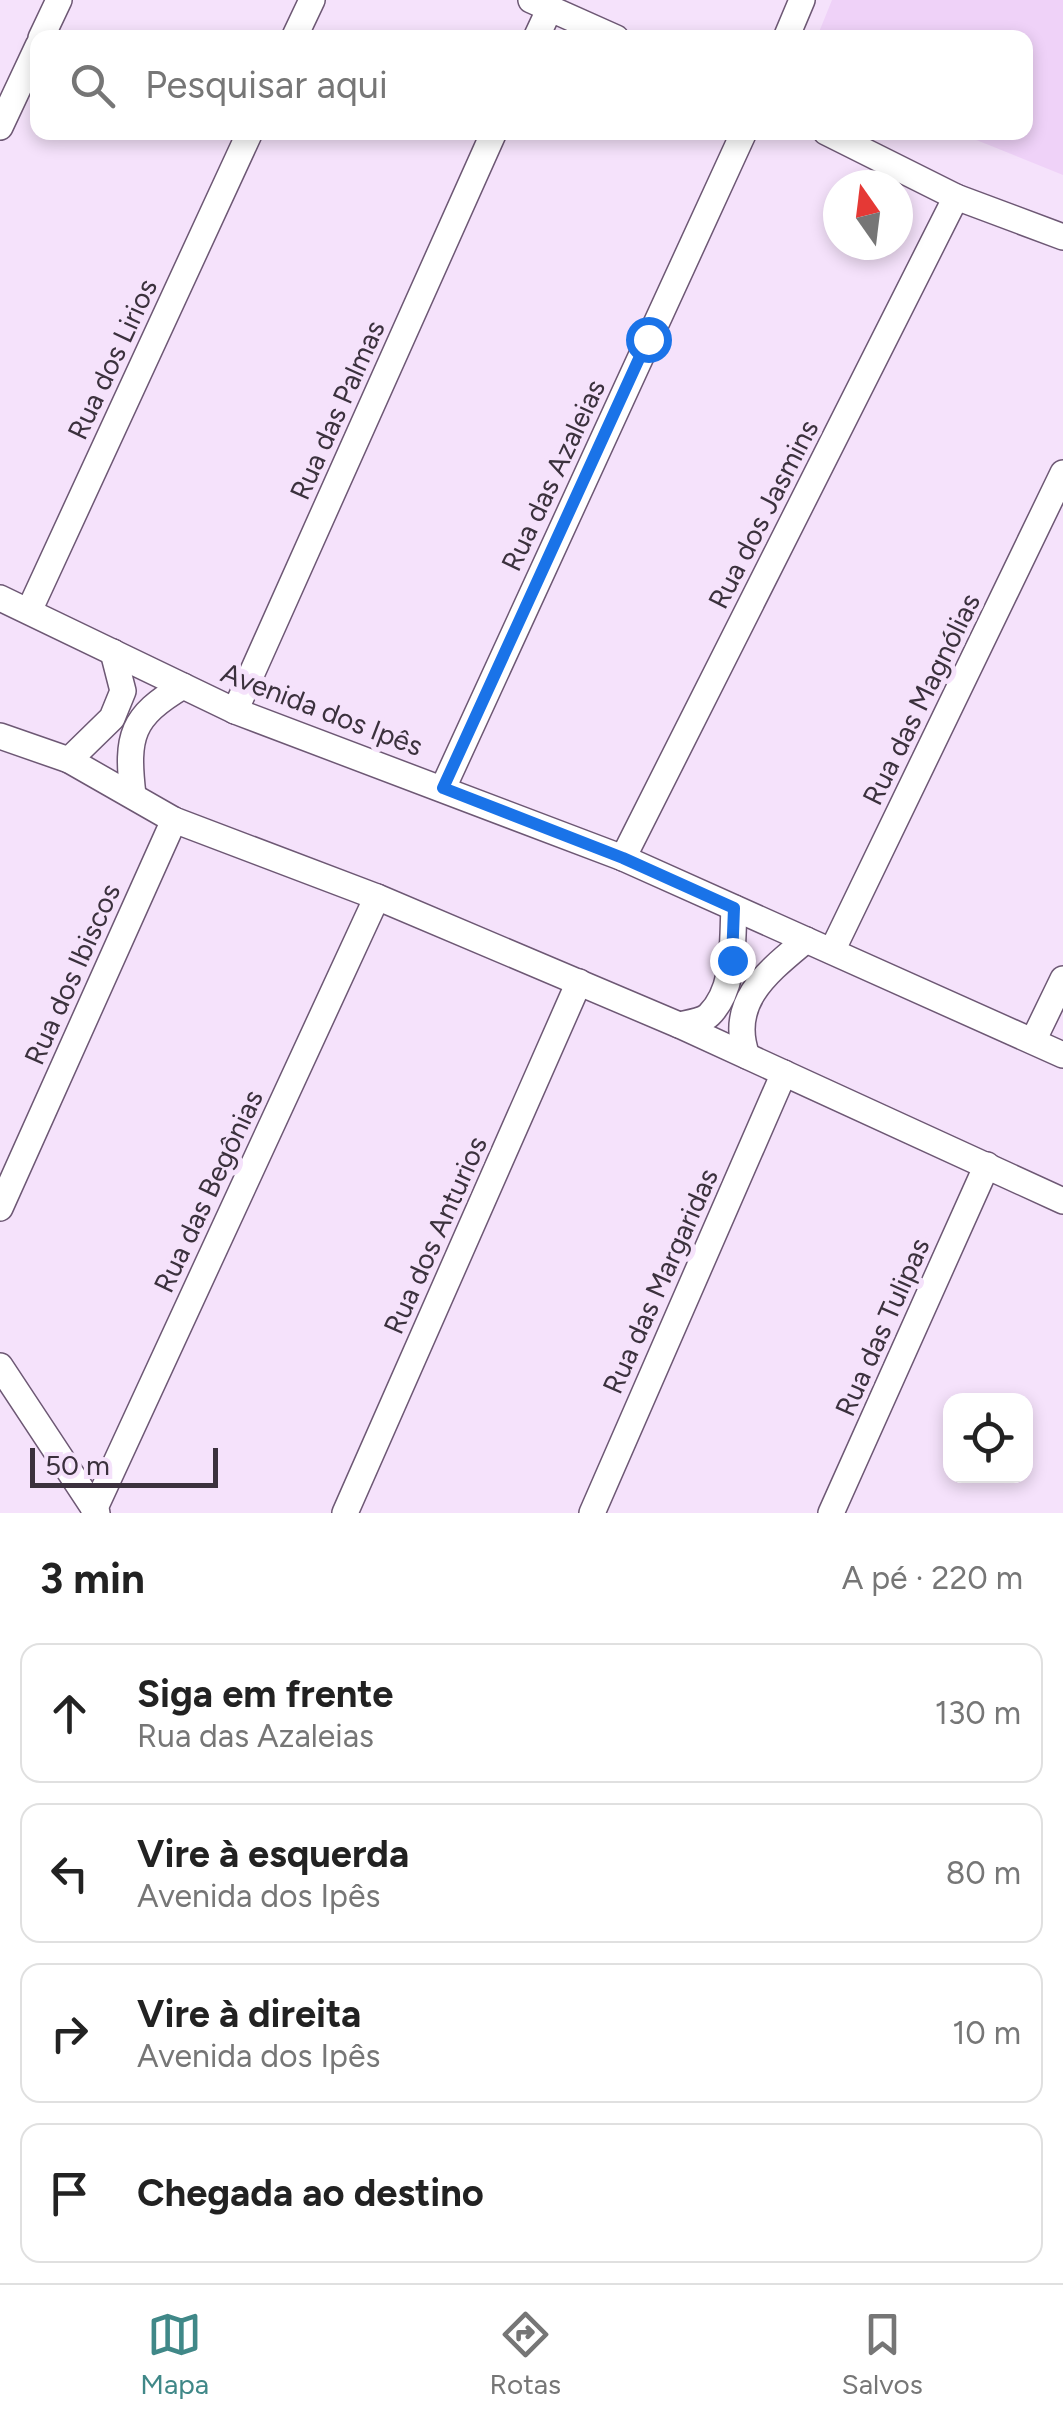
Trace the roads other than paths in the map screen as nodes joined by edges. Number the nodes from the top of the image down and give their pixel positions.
1 (59, 0) edge
2 (312, 0) edge
3 (802, 0) edge
4 (540, 4) edge
5 (46, 30) edge
6 (298, 30) edge
7 (537, 30) edge
8 (598, 30) edge
9 (789, 30) edge
10 (30, 63) edge
11 (0, 126) edge
12 (246, 140) edge
13 (490, 140) edge
14 (740, 140) edge
15 (842, 140) edge
16 (956, 197) junction
17 (1063, 237) edge
18 (1063, 473) edge
19 (0, 598) edge
20 (29, 611) junction
21 (114, 652) junction
22 (184, 686) junction
23 (235, 712) junction
24 (0, 736) edge
25 (70, 760) junction
26 (443, 788) junction
27 (133, 794) junction
28 (174, 820) junction
29 (623, 858) junction
30 (376, 897) junction
31 (734, 908) junction
32 (806, 940) junction
33 (832, 952) junction
34 (1063, 979) edge
35 (579, 982) junction
36 (680, 1025) junction
37 (1033, 1041) junction
38 (1063, 1055) edge
39 (747, 1056) junction
40 (784, 1073) junction
41 (987, 1165) junction
42 (1063, 1200) edge
43 (0, 1208) edge
44 (0, 1366) edge
45 (96, 1511) edge
46 (345, 1513) edge
47 (592, 1513) edge
48 (831, 1513) edge

1 - 5 street
2 - 6 street
3 - 9 street
4 - 7 street
4 - 8 street
10 - 11 street
12 - 20 street, Rua dos Lirios
13 - 23 street, Rua das Palmas
14 - 26 street, Rua das Azaleias
15 - 16 street
16 - 17 street
16 - 29 street, Rua dos Jasmins
18 - 33 street, Rua das Magnólias
19 - 20 street, Avenida dos Ipês
20 - 21 street, Avenida dos Ipês
21 - 22 street, Avenida dos Ipês
21 - 25 street
22 - 23 street, Avenida dos Ipês
22 - 27 street
23 - 26 street, Avenida dos Ipês
24 - 25 street
25 - 27 street
26 - 29 street, Avenida dos Ipês
27 - 28 street
28 - 30 street
28 - 43 street, Rua dos Ibiscos
29 - 31 street, Avenida dos Ipês
30 - 35 street
30 - 45 street, Rua das Begônias
31 - 32 street, Avenida dos Ipês
31 - 36 street
32 - 33 street, Avenida dos Ipês
32 - 39 street
33 - 37 street, Avenida dos Ipês
34 - 37 street
35 - 36 street
35 - 46 street, Rua dos Anturios
36 - 39 street
37 - 38 street, Avenida dos Ipês
39 - 40 street
40 - 41 street
40 - 47 street, Rua das Margaridas
41 - 42 street
41 - 48 street, Rua das Tulipas
44 - 45 street

